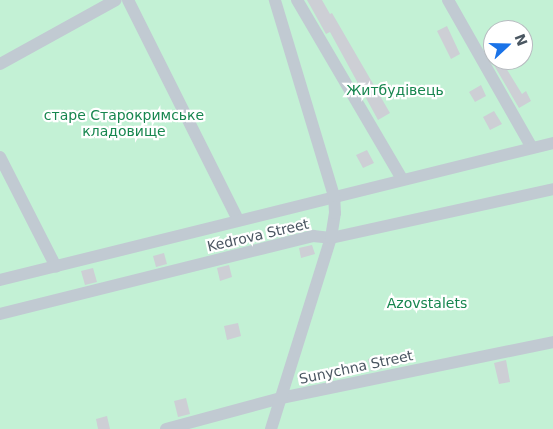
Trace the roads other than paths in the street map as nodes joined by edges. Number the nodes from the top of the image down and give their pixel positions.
1 (116, 0) edge
2 (128, 0) edge
3 (275, 0) edge
4 (297, 0) edge
5 (448, 0) edge
6 (0, 64) edge
7 (553, 143) edge
8 (532, 148) junction
9 (0, 157) edge
10 (402, 179) junction
11 (553, 189) edge
12 (334, 196) junction
13 (238, 220) junction
14 (330, 238) junction
15 (56, 267) junction
16 (0, 280) edge
17 (0, 314) edge
18 (553, 342) edge
19 (281, 398) junction
20 (166, 429) edge
21 (271, 429) edge

1 - 6 street
2 - 13 street
3 - 12 street
4 - 10 street
5 - 8 street
7 - 8 street
8 - 10 street
9 - 15 street
10 - 12 street
11 - 14 street, Kedrova Street
12 - 13 street
12 - 14 street
13 - 15 street
14 - 17 street, Kedrova Street
14 - 19 street
15 - 16 street
18 - 19 street, Sunychna Street
19 - 20 street, Sunychna Street
19 - 21 street

